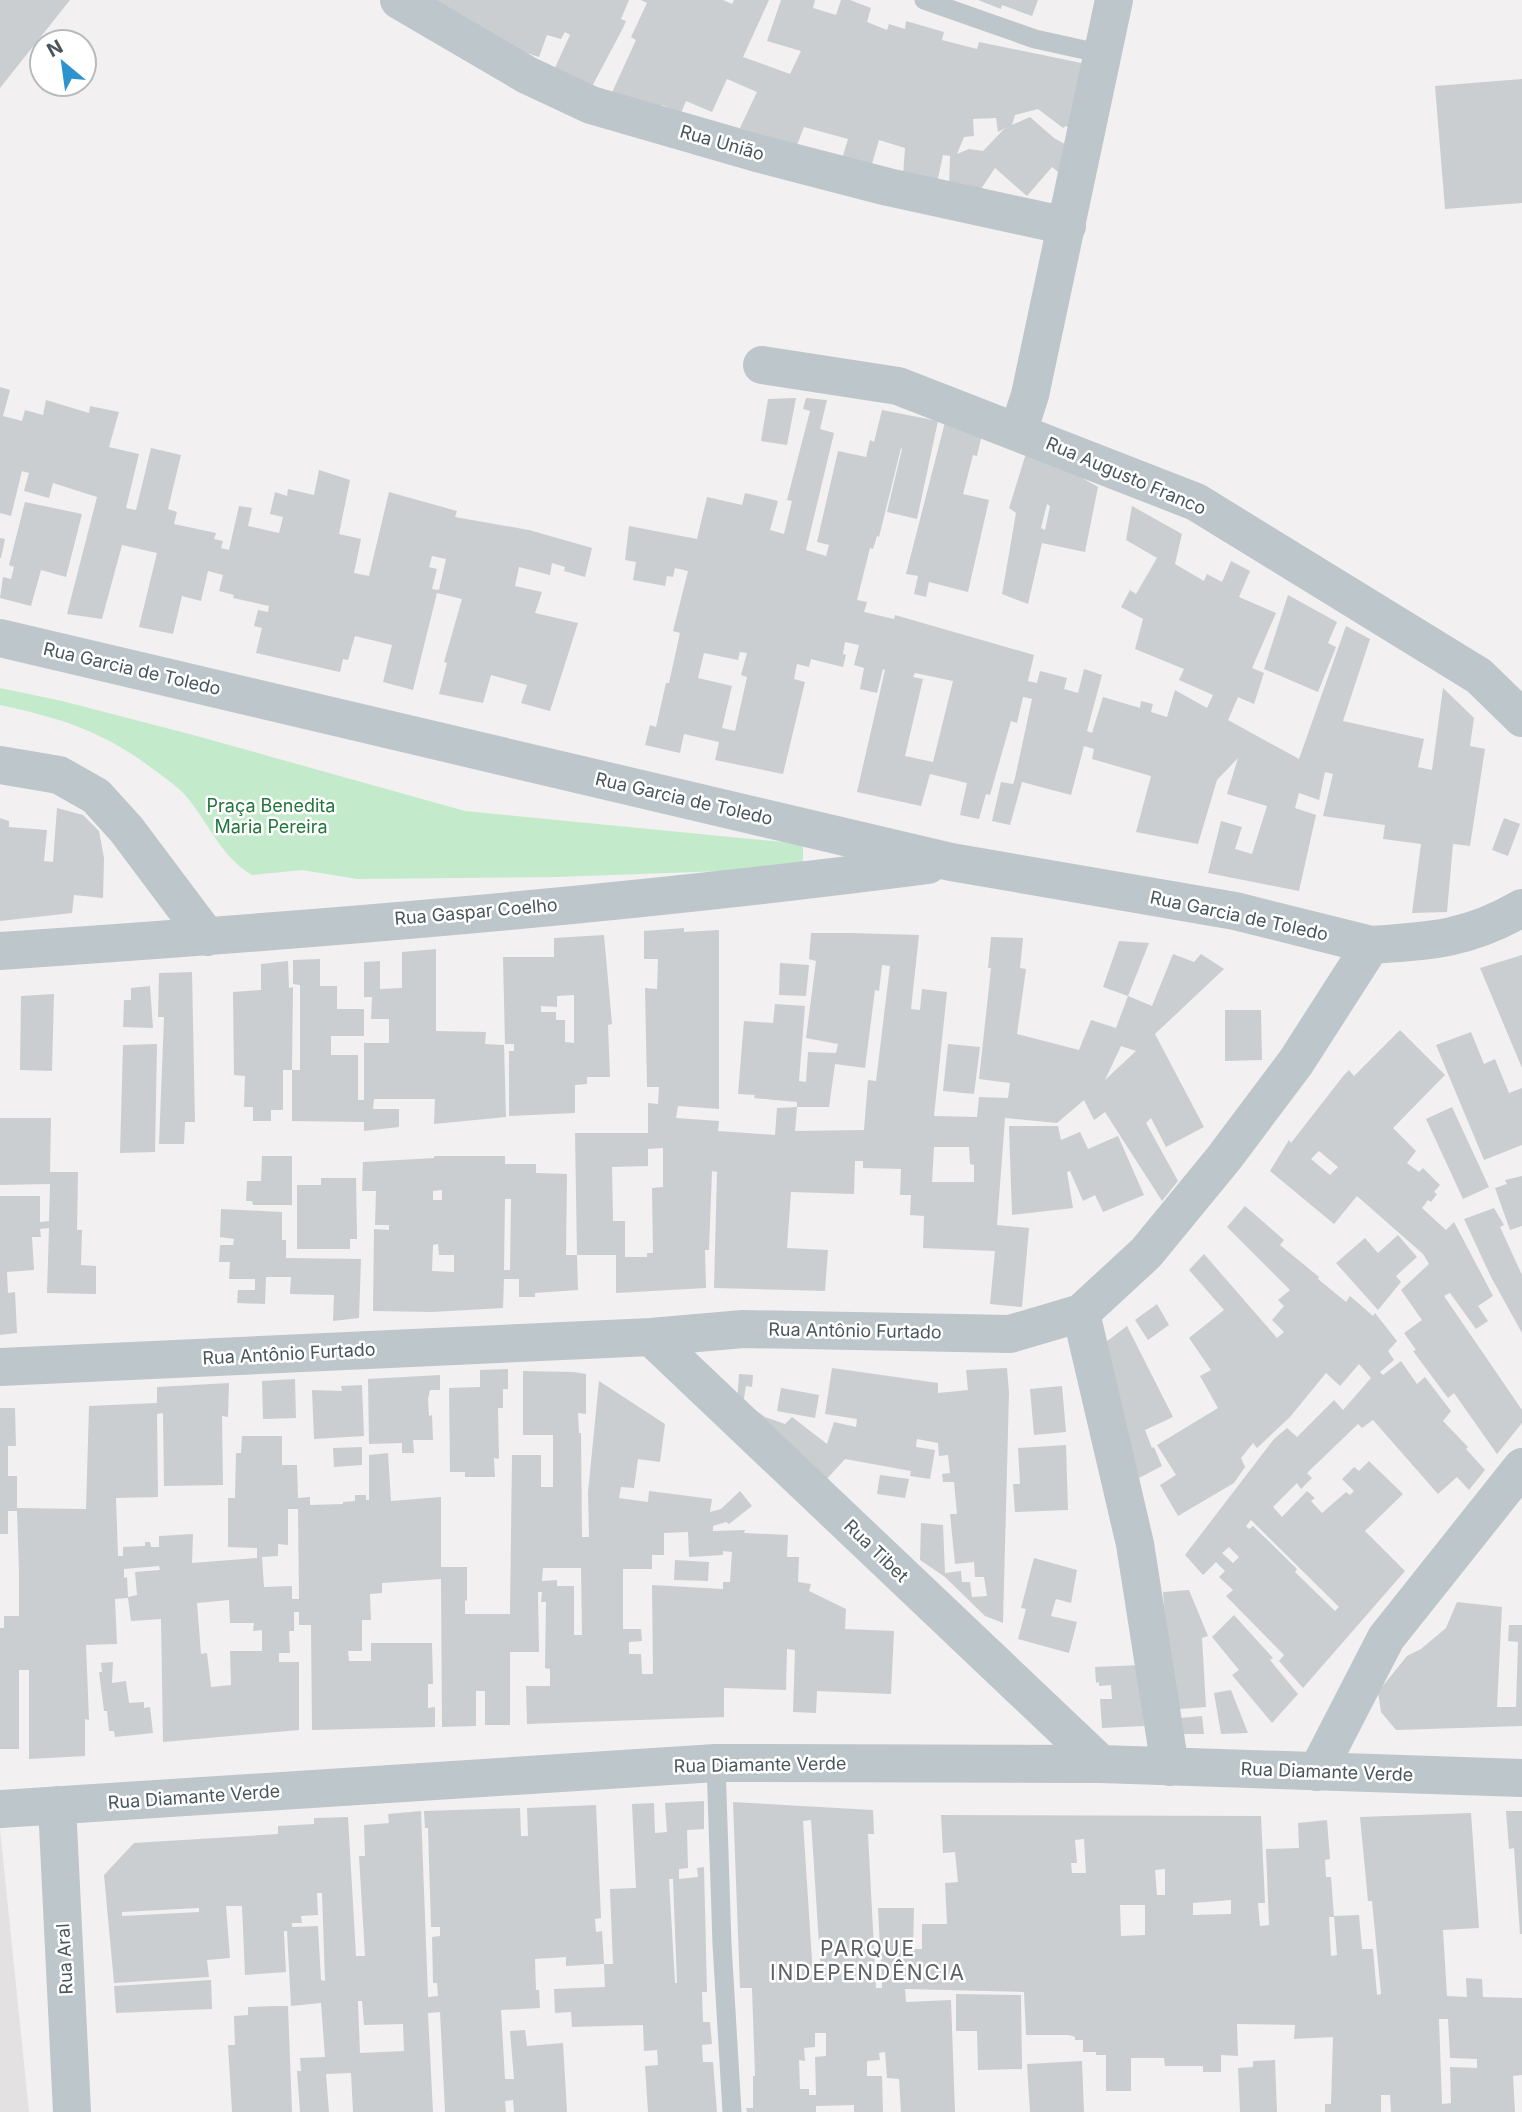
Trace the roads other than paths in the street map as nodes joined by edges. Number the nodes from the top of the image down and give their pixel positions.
1 (399, 0) edge
2 (924, 0) edge
3 (1114, 0) edge
4 (1103, 54) junction
5 (1067, 226) junction
6 (762, 365) dead end
7 (1018, 432) junction
8 (0, 638) edge
9 (1522, 718) edge
10 (0, 765) edge
11 (951, 862) junction
12 (1522, 908) edge
13 (207, 937) junction
14 (1371, 945) junction
15 (0, 951) edge
16 (1081, 1313) junction
17 (651, 1337) junction
18 (0, 1367) edge
19 (1522, 1467) edge
20 (716, 1763) junction
21 (1101, 1764) junction
22 (1170, 1767) junction
23 (1317, 1772) junction
24 (1522, 1778) edge
25 (57, 1805) junction
26 (0, 1809) edge
27 (72, 2112) edge
28 (732, 2112) edge

1 - 5 street, Rua União
2 - 4 lane
3 - 4 street
4 - 5 street
5 - 7 street
6 - 7 street, Rua Augusto Franco
7 - 9 street, Rua Augusto Franco
8 - 11 street, Rua Garcia de Toledo
10 - 13 street
11 - 13 street, Rua Gaspar Coelho
11 - 14 street, Rua Garcia de Toledo
12 - 14 street
13 - 15 street, Rua Gaspar Coelho
14 - 16 street, Rua Antônio Furtado
16 - 17 street, Rua Antônio Furtado
16 - 22 street
17 - 18 street, Rua Antônio Furtado
17 - 21 street, Rua Tibet
19 - 23 street
20 - 21 street, Rua Diamante Verde
20 - 25 street, Rua Diamante Verde
20 - 28 lane
21 - 22 street, Rua Diamante Verde
22 - 23 street, Rua Diamante Verde
23 - 24 street, Rua Diamante Verde
25 - 26 street, Rua Diamante Verde
25 - 27 street, Rua Aral

